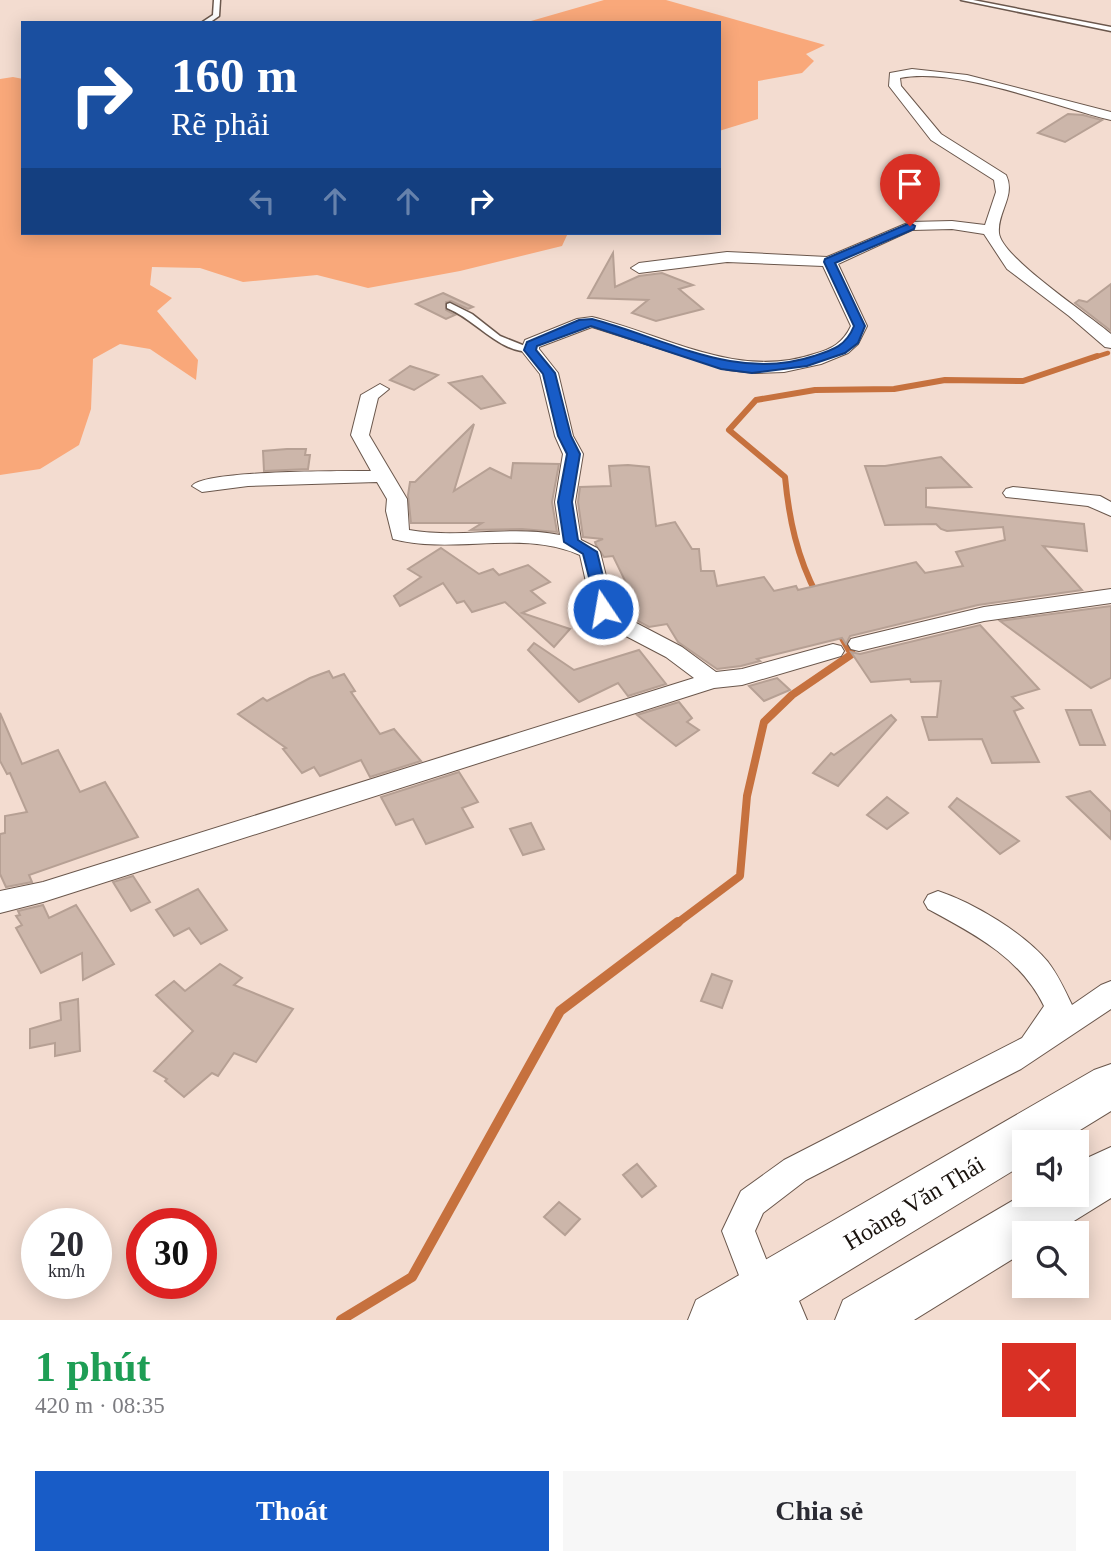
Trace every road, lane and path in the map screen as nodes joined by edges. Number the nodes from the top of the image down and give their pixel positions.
1 (217, 0) edge
2 (964, 0) edge
3 (207, 21) edge
4 (1111, 29) edge
5 (1111, 116) edge
6 (991, 230) junction
7 (829, 262) junction
8 (639, 268) dead end
9 (450, 306) dead end
10 (1111, 343) edge
11 (530, 350) junction
12 (380, 389) dead end
13 (384, 476) junction
14 (202, 486) dead end
15 (1013, 493) dead end
16 (1111, 510) edge
17 (571, 542) junction
18 (1111, 596) edge
19 (859, 644) dead end
20 (833, 651) dead end
21 (712, 680) junction
22 (0, 902) edge
23 (938, 902) dead end
24 (1111, 993) edge
25 (1010, 1060) junction
26 (1111, 1085) edge
27 (1111, 1171) edge
28 (1089, 1184) edge
29 (1049, 1207) edge
30 (771, 1306) edge
31 (716, 1320) edge
32 (863, 1320) edge

1 - 3 lane
2 - 4 lane
5 - 6 street
6 - 7 street
6 - 10 street
7 - 8 street
7 - 11 street
9 - 11 lane
11 - 17 street
12 - 13 street
13 - 14 street
13 - 17 street
15 - 16 street
17 - 21 street
18 - 19 street
20 - 21 street
21 - 22 street
23 - 25 street
24 - 25 street
25 - 30 street
26 - 30 main road, Hoàng Văn Thái
27 - 28 main road
29 - 32 main road
30 - 31 main road, Hoàng Văn Thái

